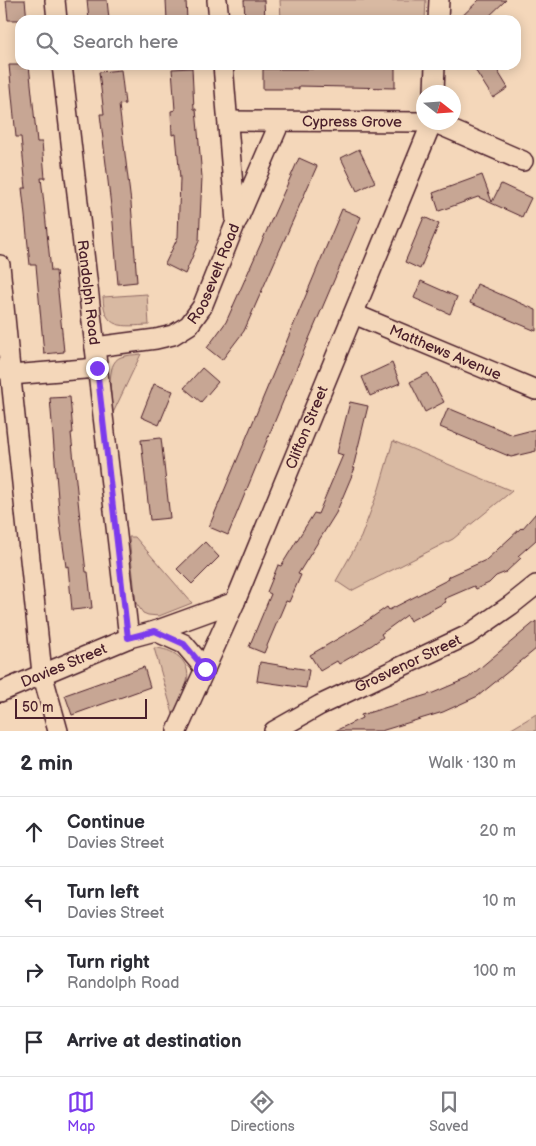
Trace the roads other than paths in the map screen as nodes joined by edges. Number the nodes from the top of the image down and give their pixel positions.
1 (55, 0) edge
2 (217, 0) edge
3 (439, 0) edge
4 (56, 15) edge
5 (218, 15) edge
6 (438, 15) edge
7 (63, 70) edge
8 (223, 70) edge
9 (436, 70) edge
10 (435, 85) edge
11 (228, 121) junction
12 (280, 122) junction
13 (416, 122) edge
14 (429, 130) edge
15 (451, 130) edge
16 (523, 161) dead end
17 (236, 222) junction
18 (0, 265) edge
19 (354, 314) junction
20 (95, 347) junction
21 (97, 368) junction
22 (7, 371) edge
23 (536, 390) edge
24 (536, 585) edge
25 (235, 602) junction
26 (155, 631) junction
27 (128, 638) junction
28 (205, 669) junction
29 (42, 673) junction
30 (0, 692) edge
31 (58, 731) edge
32 (177, 731) edge
33 (274, 731) edge

1 - 4 street
2 - 5 street
3 - 6 street
7 - 20 street, Randolph Road
8 - 11 street, Roosevelt Road
9 - 10 street
11 - 12 street, Cypress Grove
11 - 17 street, Roosevelt Road
12 - 13 street, Cypress Grove
12 - 17 street, Cypress Grove
14 - 19 street, Clifton Street
15 - 16 street
17 - 20 street, Roosevelt Road
18 - 22 street
19 - 23 street, Matthews Avenue
19 - 25 street, Clifton Street
20 - 21 street, Randolph Road
21 - 22 street
21 - 27 street, Randolph Road
22 - 29 street
24 - 33 street, Grosvenor Street
25 - 26 street, Davies Street
25 - 28 street, Clifton Street
26 - 27 street, Davies Street
26 - 28 street
27 - 29 street, Davies Street
28 - 32 street, Clifton Street
29 - 30 street, Davies Street
29 - 31 street

